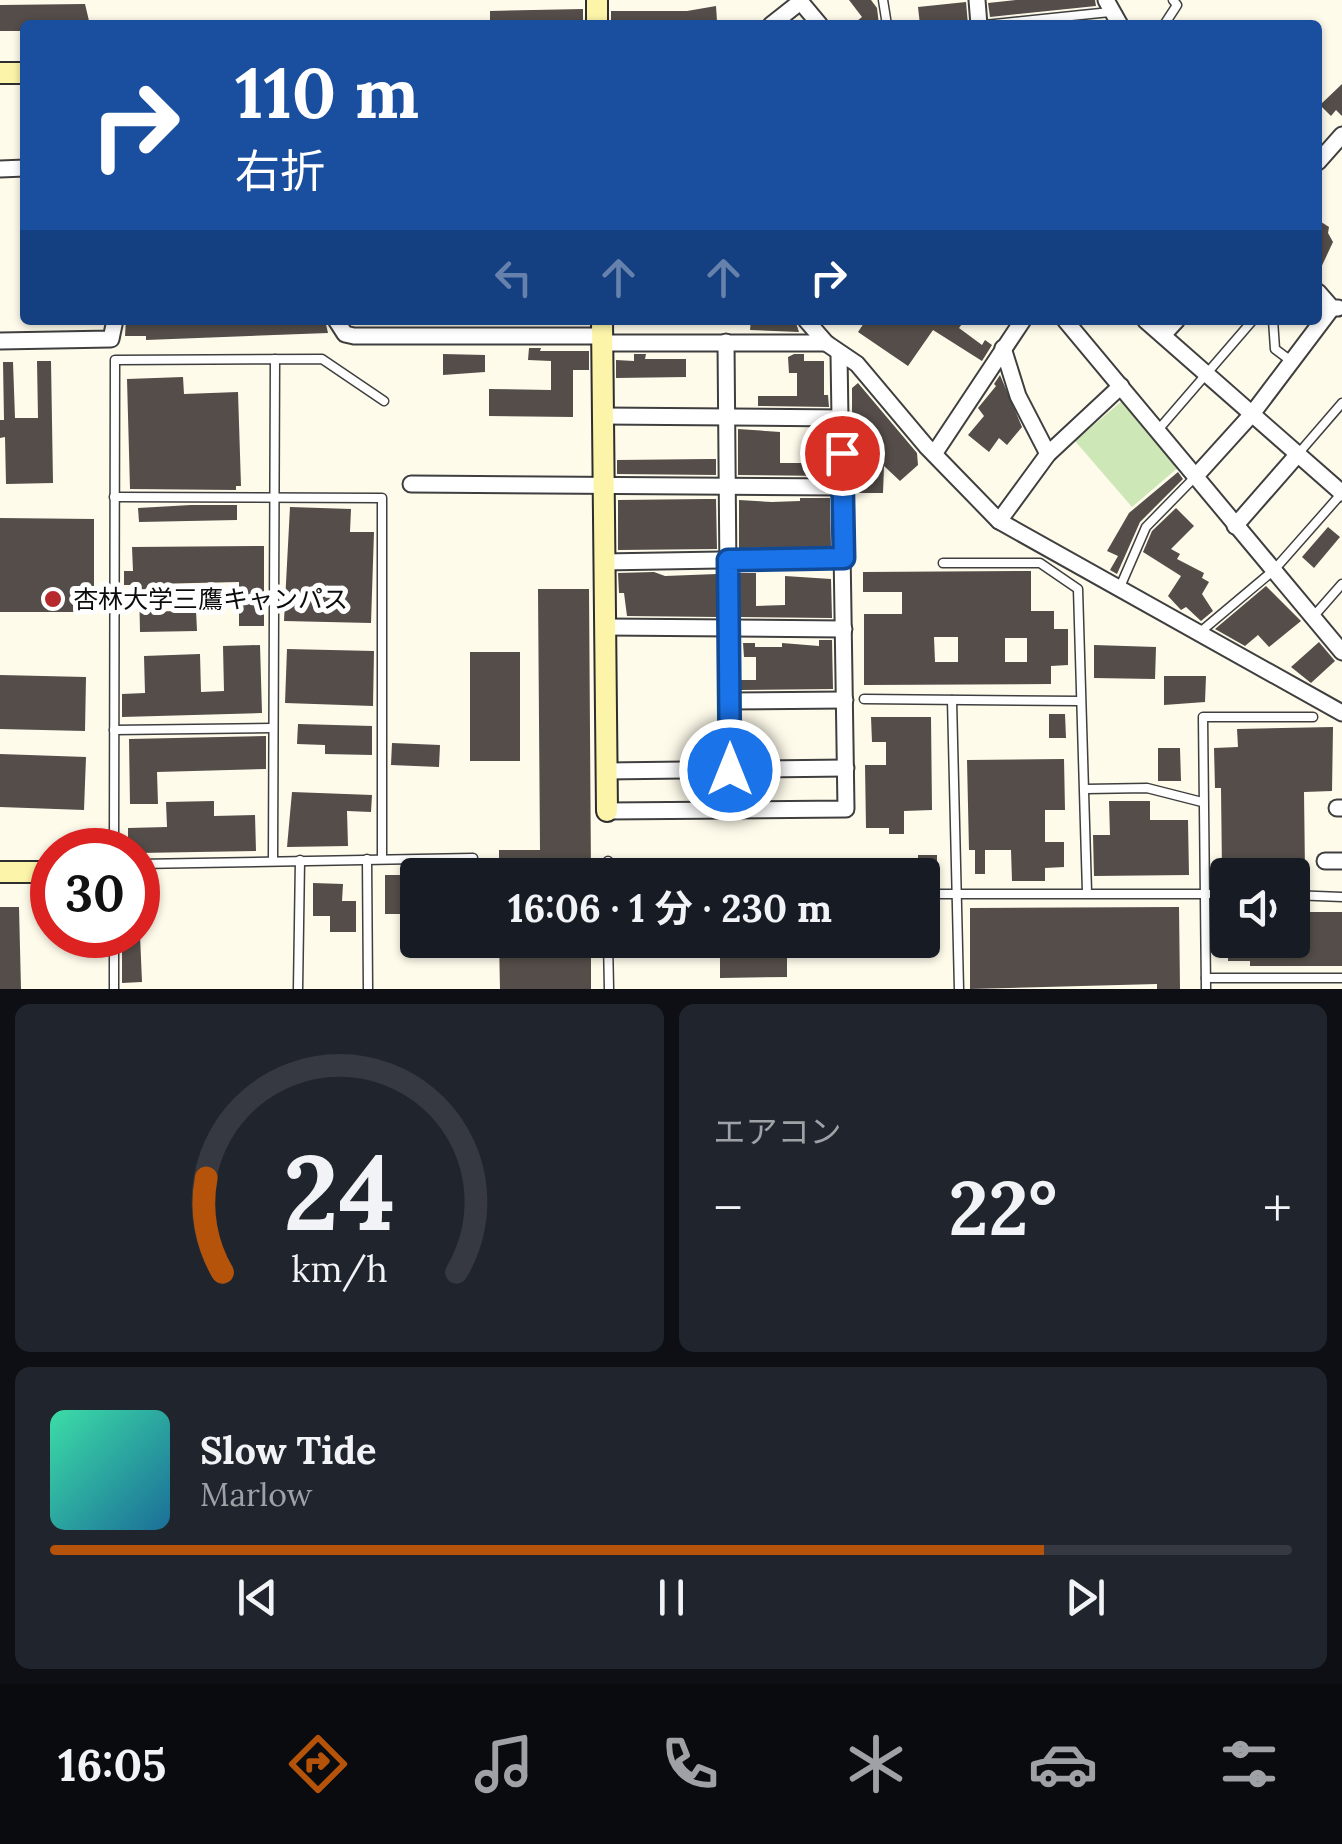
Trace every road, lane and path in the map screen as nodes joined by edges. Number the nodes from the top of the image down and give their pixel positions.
1 (799, 1) edge
2 (1113, 12) edge
3 (777, 20) edge
4 (816, 20) edge
5 (1063, 20) edge
6 (1342, 136) edge
7 (1322, 158) edge
8 (113, 325) edge
9 (339, 325) edge
10 (811, 325) edge
11 (1019, 325) edge
12 (1069, 325) edge
13 (1151, 325) edge
14 (1172, 325) edge
15 (1249, 325) edge
16 (1273, 325) edge
17 (1322, 325) edge
18 (380, 328) edge
19 (449, 328) edge
20 (602, 333) edge
21 (1163, 335) junction
22 (0, 341) edge
23 (726, 342) junction
24 (833, 348) junction
25 (1003, 348) junction
26 (275, 359) junction
27 (1291, 360) junction
28 (1206, 374) junction
29 (1120, 386) junction
30 (384, 401) dead end
31 (1342, 403) edge
32 (1252, 414) junction
33 (603, 416) junction
34 (727, 416) junction
35 (842, 418) junction
36 (1157, 431) junction
37 (934, 454) junction
38 (1048, 454) junction
39 (1298, 454) junction
40 (1195, 477) junction
41 (411, 484) dead end
42 (603, 486) junction
43 (727, 487) junction
44 (843, 487) junction
45 (1342, 493) edge
46 (114, 497) junction
47 (274, 498) junction
48 (999, 520) junction
49 (1235, 526) junction
50 (844, 558) junction
51 (728, 560) junction
52 (603, 562) junction
53 (943, 563) dead end
54 (1274, 570) junction
55 (1342, 584) edge
56 (1119, 588) junction
57 (1313, 617) junction
58 (605, 627) junction
59 (729, 627) junction
60 (844, 629) junction
61 (1198, 633) junction
62 (1342, 652) edge
63 (845, 700) junction
64 (864, 700) dead end
65 (952, 700) junction
66 (730, 701) junction
67 (1079, 701) junction
68 (1342, 713) edge
69 (1313, 717) dead end
70 (274, 728) junction
71 (114, 730) junction
72 (846, 768) junction
73 (730, 770) junction
74 (606, 771) junction
75 (1086, 788) junction
76 (1202, 802) junction
77 (730, 810) junction
78 (606, 811) joint
79 (114, 828) edge
80 (367, 859) junction
81 (382, 859) junction
82 (400, 859) edge
83 (300, 860) junction
84 (273, 861) junction
85 (160, 864) edge
86 (0, 872) edge
87 (30, 872) edge
88 (1087, 892) junction
89 (959, 893) junction
90 (940, 894) edge
91 (1203, 894) junction
92 (1210, 894) edge
93 (1310, 896) edge
94 (1342, 898) edge
95 (114, 958) edge
96 (608, 958) edge
97 (1206, 978) junction
98 (1342, 978) edge
99 (114, 989) edge
100 (298, 989) edge
101 (368, 989) edge
102 (609, 989) edge
103 (959, 989) edge
104 (1206, 989) edge

1 - 3 street
1 - 4 street
2 - 5 lane
6 - 7 street
8 - 22 street
9 - 18 street
10 - 24 street
11 - 25 street
12 - 29 street
13 - 21 street
14 - 21 street
15 - 28 lane
16 - 27 lane
17 - 27 street
18 - 19 street
19 - 20 street
20 - 23 street
20 - 33 street
21 - 28 street
23 - 24 street
23 - 34 street
24 - 35 street
24 - 37 street
25 - 37 street
25 - 38 street
26 - 30 lane
26 - 46 lane
26 - 47 lane
27 - 32 street
28 - 32 street
28 - 36 lane
29 - 36 street
29 - 38 street
31 - 39 lane
32 - 39 street
32 - 40 street
33 - 34 street
33 - 42 street
34 - 35 street
34 - 43 street
35 - 44 street
36 - 40 street
37 - 48 street
38 - 48 street
39 - 45 street
39 - 49 street
40 - 49 street
40 - 56 lane
41 - 42 street
42 - 43 street
42 - 52 street
43 - 44 street
43 - 51 street
44 - 50 street
45 - 54 lane
46 - 47 lane
46 - 71 lane
47 - 70 lane
47 - 81 lane
48 - 56 street
49 - 54 street
50 - 51 street
50 - 60 street
51 - 52 street
51 - 59 street
52 - 58 street
53 - 67 lane
54 - 57 street
54 - 61 lane
55 - 57 lane
56 - 61 street
57 - 62 street
58 - 59 street
58 - 74 street
59 - 60 street
59 - 66 street
60 - 63 street
61 - 68 street
63 - 66 street
63 - 72 street
64 - 65 lane
65 - 67 lane
65 - 89 lane
66 - 73 street
67 - 75 lane
69 - 76 lane
70 - 71 lane
70 - 84 lane
71 - 79 lane
72 - 73 street
72 - 77 street
73 - 74 street
73 - 77 street
74 - 78 street
75 - 76 lane
75 - 88 lane
76 - 91 lane
77 - 78 street
80 - 81 lane
80 - 83 lane
80 - 101 lane
81 - 82 lane
83 - 84 lane
83 - 100 lane
84 - 85 lane
86 - 87 street
88 - 89 lane
88 - 91 lane
89 - 90 lane
89 - 103 lane
91 - 92 lane
91 - 97 lane
93 - 94 lane
95 - 99 lane
96 - 102 lane
97 - 98 lane
97 - 104 lane

